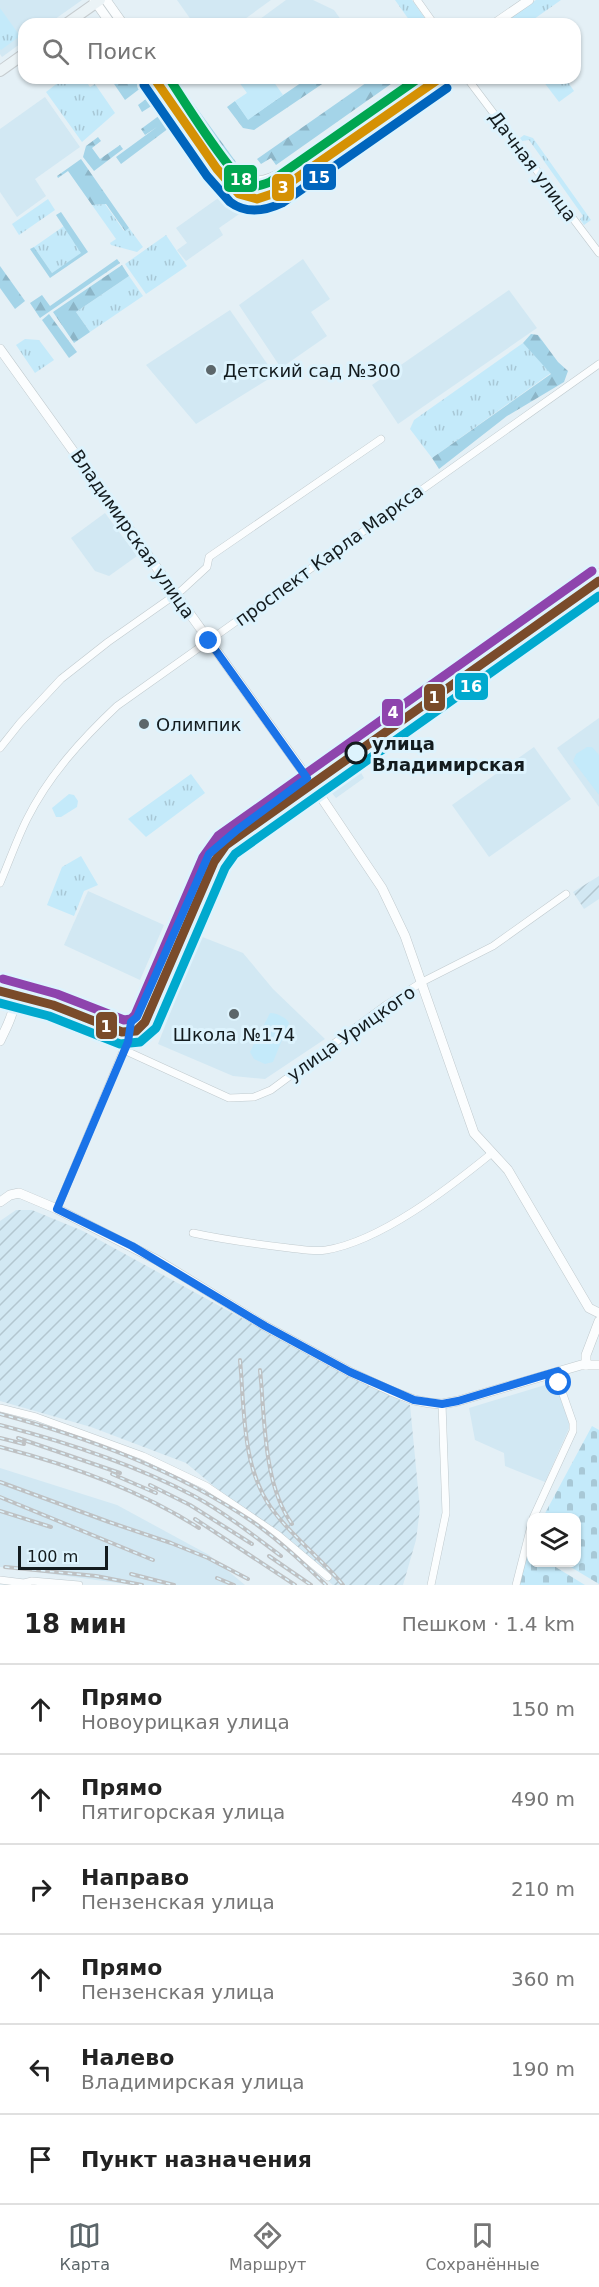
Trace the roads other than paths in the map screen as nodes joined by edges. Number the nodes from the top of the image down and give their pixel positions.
1 (417, 0) edge
2 (529, 0) edge
3 (99, 1) edge
4 (75, 18) edge
5 (108, 18) edge
6 (117, 18) edge
7 (430, 18) edge
8 (503, 18) edge
9 (18, 58) edge
10 (0, 71) edge
11 (153, 84) edge
12 (165, 84) edge
13 (407, 84) edge
14 (472, 84) edge
15 (234, 179) junction
16 (599, 254) edge
17 (2, 355) edge
18 (599, 364) edge
19 (381, 439) dead end
20 (599, 573) edge
21 (599, 585) edge
22 (175, 594) junction
23 (209, 641) junction
24 (0, 748) edge
25 (307, 778) junction
26 (314, 787) junction
27 (0, 883) edge
28 (566, 894) dead end
29 (422, 982) junction
30 (2, 983) edge
31 (15, 1008) junction
32 (131, 1022) junction
33 (129, 1037) junction
34 (0, 1041) edge
35 (124, 1050) junction
36 (492, 1153) junction
37 (1, 1203) edge
38 (57, 1209) junction
39 (193, 1233) dead end
40 (599, 1314) edge
41 (599, 1322) edge
42 (586, 1365) junction
43 (599, 1365) edge
44 (558, 1371) junction
45 (442, 1404) junction
46 (0, 1408) edge
47 (535, 1513) edge
48 (527, 1540) edge
49 (328, 1577) dead end
50 (0, 1580) edge
51 (79, 1585) edge
52 (431, 1585) edge
53 (516, 1585) edge

1 - 7 street
2 - 8 main road
3 - 4 main road
3 - 5 main road
3 - 6 main road
9 - 10 main road
11 - 15 main road
12 - 15 main road
13 - 15 main road
14 - 16 street, Дачная улица
17 - 22 main road, Владимирская улица
18 - 23 street, проспект Карла Маркса
19 - 22 street
20 - 25 main road
21 - 26 main road
22 - 23 main road, Владимирская улица
22 - 24 street
23 - 25 main road, Владимирская улица
23 - 27 street, проспект Карла Маркса
25 - 26 main road, Владимирская улица
25 - 32 main road
26 - 29 main road
26 - 33 main road
28 - 29 street, улица Урицкого
29 - 35 street, улица Урицкого
29 - 36 main road
30 - 31 main road
30 - 32 main road
31 - 33 main road
31 - 34 main road
32 - 33 main road
33 - 35 street
35 - 38 street
36 - 39 street
36 - 40 main road
37 - 38 main road
38 - 45 main road
41 - 42 main road
42 - 43 main road
42 - 44 main road
44 - 45 main road
44 - 47 street
45 - 52 street
46 - 49 street
48 - 53 street
50 - 51 street

